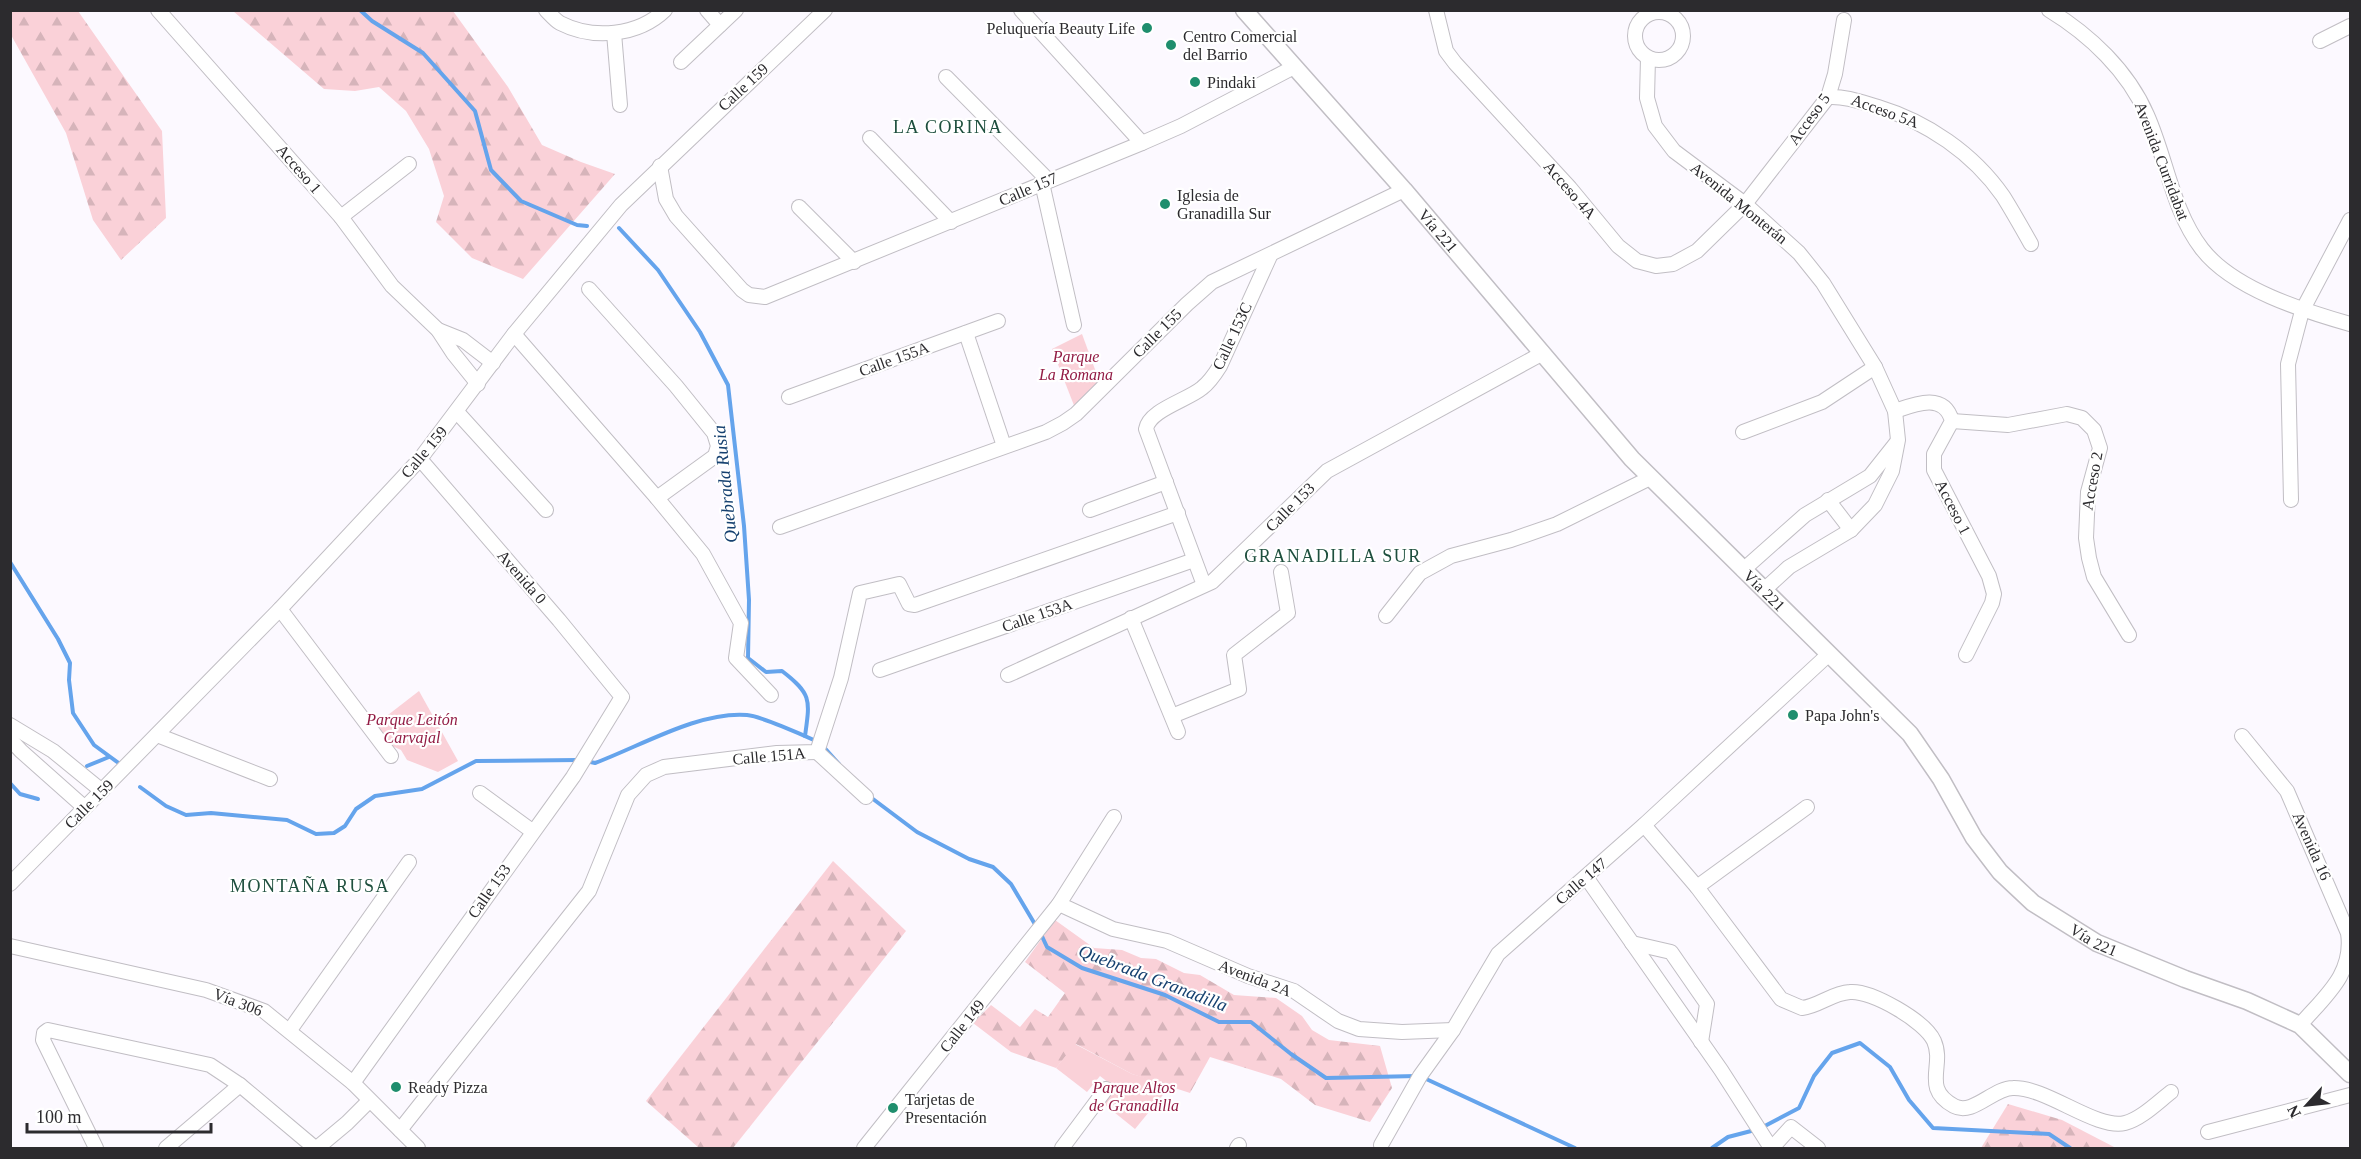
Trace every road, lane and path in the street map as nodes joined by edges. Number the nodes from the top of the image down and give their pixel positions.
1 (158, 10) edge
2 (546, 10) edge
3 (665, 10) edge
4 (707, 10) edge
5 (736, 10) edge
6 (825, 10) edge
7 (1022, 10) edge
8 (1244, 10) edge
9 (1436, 10) edge
10 (2049, 10) edge
11 (1674, 13) edge
12 (1638, 16) edge
13 (1844, 20) dead end
14 (720, 25) junction
15 (2350, 26) edge
16 (614, 33) junction
17 (2320, 41) dead end
18 (1648, 58) junction
19 (681, 62) dead end
20 (1294, 67) junction
21 (946, 77) dead end
22 (1828, 97) junction
23 (620, 105) dead end
24 (870, 138) dead end
25 (1142, 143) junction
26 (409, 164) dead end
27 (660, 166) junction
28 (1045, 182) junction
29 (1404, 190) junction
30 (1745, 204) junction
31 (799, 207) dead end
32 (341, 217) junction
33 (2350, 220) edge
34 (951, 222) junction
35 (2031, 244) dead end
36 (1270, 256) junction
37 (854, 262) junction
38 (589, 289) dead end
39 (2302, 311) junction
40 (998, 321) dead end
41 (2350, 324) edge
42 (1074, 325) dead end
43 (438, 330) junction
44 (966, 333) junction
45 (514, 334) junction
46 (1543, 353) junction
47 (493, 363) junction
48 (1875, 367) junction
49 (478, 384) junction
50 (789, 397) dead end
51 (1895, 411) junction
52 (457, 412) junction
53 (1952, 421) junction
54 (1743, 432) dead end
55 (1898, 440) junction
56 (1004, 446) junction
57 (420, 459) junction
58 (1650, 478) junction
59 (1166, 482) junction
60 (657, 498) junction
61 (1828, 500) junction
62 (2291, 500) dead end
63 (546, 510) dead end
64 (1090, 510) dead end
65 (1178, 513) junction
66 (780, 527) dead end
67 (1851, 530) junction
68 (1194, 560) junction
69 (1743, 570) junction
70 (1281, 572) dead end
71 (1204, 585) junction
72 (1764, 590) junction
73 (280, 609) junction
74 (1386, 616) dead end
75 (1131, 618) junction
76 (2129, 635) dead end
77 (1829, 654) junction
78 (1966, 655) dead end
79 (880, 670) dead end
80 (1008, 675) dead end
81 (771, 694) dead end
82 (622, 697) joint
83 (1172, 716) junction
84 (10, 725) edge
85 (1178, 732) dead end
86 (157, 735) junction
87 (2242, 736) dead end
88 (10, 739) edge
89 (817, 752) junction
90 (391, 756) dead end
91 (270, 779) dead end
92 (102, 791) junction
93 (480, 793) dead end
94 (866, 797) dead end
95 (84, 807) junction
96 (1808, 807) dead end
97 (1114, 818) dead end
98 (1644, 825) junction
99 (532, 831) junction
100 (409, 862) dead end
101 (1586, 877) junction
102 (10, 884) edge
103 (1698, 886) junction
104 (1059, 904) junction
105 (1632, 943) junction
106 (10, 945) edge
107 (2300, 1025) junction
108 (290, 1030) junction
109 (1453, 1030) junction
110 (1701, 1042) junction
111 (2350, 1074) edge
112 (352, 1083) junction
113 (240, 1085) junction
114 (1106, 1089) dead end
115 (2171, 1092) dead end
116 (2350, 1095) edge
117 (369, 1101) junction
118 (400, 1130) junction
119 (2208, 1132) dead end
120 (1378, 1147) edge
121 (417, 1148) edge
122 (96, 1149) edge
123 (166, 1149) edge
124 (316, 1149) edge
125 (864, 1149) edge
126 (1062, 1149) edge
127 (1772, 1149) edge
128 (1818, 1149) edge

1 - 32 street, Acceso 1
2 - 16 street
3 - 16 street
4 - 14 street
5 - 14 street
6 - 27 street, Calle 159
7 - 25 street
8 - 20 main road, Vía 221
9 - 30 street, Acceso 4A
10 - 39 street, Avenida Curridabat
11 - 12 street
11 - 18 street
12 - 18 street
13 - 22 street, Acceso 5
14 - 19 street
15 - 17 street
16 - 23 street
18 - 30 street, Avenida Monterán
20 - 25 street, Calle 157
20 - 29 main road, Vía 221
21 - 28 street
22 - 30 street, Acceso 5
22 - 35 street, Acceso 5A
24 - 34 street
25 - 28 street, Calle 157
26 - 32 street
27 - 37 street, Calle 157
27 - 45 street, Calle 159
28 - 34 street, Calle 157
28 - 42 street
29 - 36 street, Calle 155
29 - 46 main road, Vía 221
30 - 48 street, Avenida Monterán
31 - 37 street
32 - 43 street, Acceso 1
33 - 39 street
34 - 37 street, Calle 157
36 - 56 street, Calle 155
36 - 59 street, Calle 153C
38 - 60 street
39 - 41 street, Avenida Curridabat
39 - 62 street
40 - 44 street, Calle 155A
43 - 47 street, Acceso 1
43 - 49 street, Acceso 1
44 - 50 street, Calle 155A
44 - 56 street
45 - 47 street, Calle 159
45 - 60 street
46 - 58 main road, Vía 221
46 - 71 street, Calle 153
47 - 49 street, Calle 159
48 - 51 street, Avenida Monterán
48 - 54 street
49 - 52 street, Calle 159
51 - 53 street
51 - 55 street, Avenida Monterán
52 - 57 street, Calle 159
52 - 63 street
53 - 76 street, Acceso 2
53 - 78 street, Acceso 1
55 - 61 street
55 - 67 street, Avenida Monterán
56 - 66 street, Calle 155
57 - 73 street, Calle 159
57 - 82 street, Avenida 0
58 - 69 main road, Vía 221
58 - 74 street
59 - 64 street
59 - 65 street
60 - 81 street
61 - 67 street
61 - 69 street
65 - 68 street
65 - 89 street, Calle 151A
67 - 72 street, Avenida Monterán
68 - 71 street
68 - 79 street, Calle 153A
69 - 72 main road, Vía 221
70 - 83 street
71 - 75 street, Calle 153
72 - 77 main road, Vía 221
73 - 86 street, Calle 159
73 - 90 street
75 - 80 street, Calle 153
75 - 83 street
77 - 98 street, Calle 147
77 - 107 main road, Vía 221
82 - 99 street, Calle 153
83 - 85 street
84 - 92 street
86 - 91 street
86 - 92 street, Calle 159
87 - 107 street, Avenida 16
88 - 95 street
89 - 94 street
89 - 118 street, Calle 151A
92 - 95 street, Calle 159
93 - 99 street
95 - 102 street, Calle 159
96 - 103 street
97 - 104 street, Calle 149
98 - 101 street, Calle 147
98 - 103 street
99 - 112 street, Calle 153
100 - 108 street
101 - 105 street
101 - 109 street, Calle 147
103 - 115 street
104 - 109 street, Avenida 2A
104 - 125 street, Calle 149
105 - 110 street
105 - 110 street
106 - 108 street, Vía 306
107 - 111 main road, Vía 221
108 - 112 street, Vía 306
109 - 120 street, Calle 147
110 - 127 street
112 - 117 street, Vía 306
113 - 122 street
113 - 123 street
113 - 124 street
114 - 126 street
116 - 119 street
117 - 118 street, Vía 306
117 - 124 street
118 - 121 street, Vía 306
127 - 128 street

